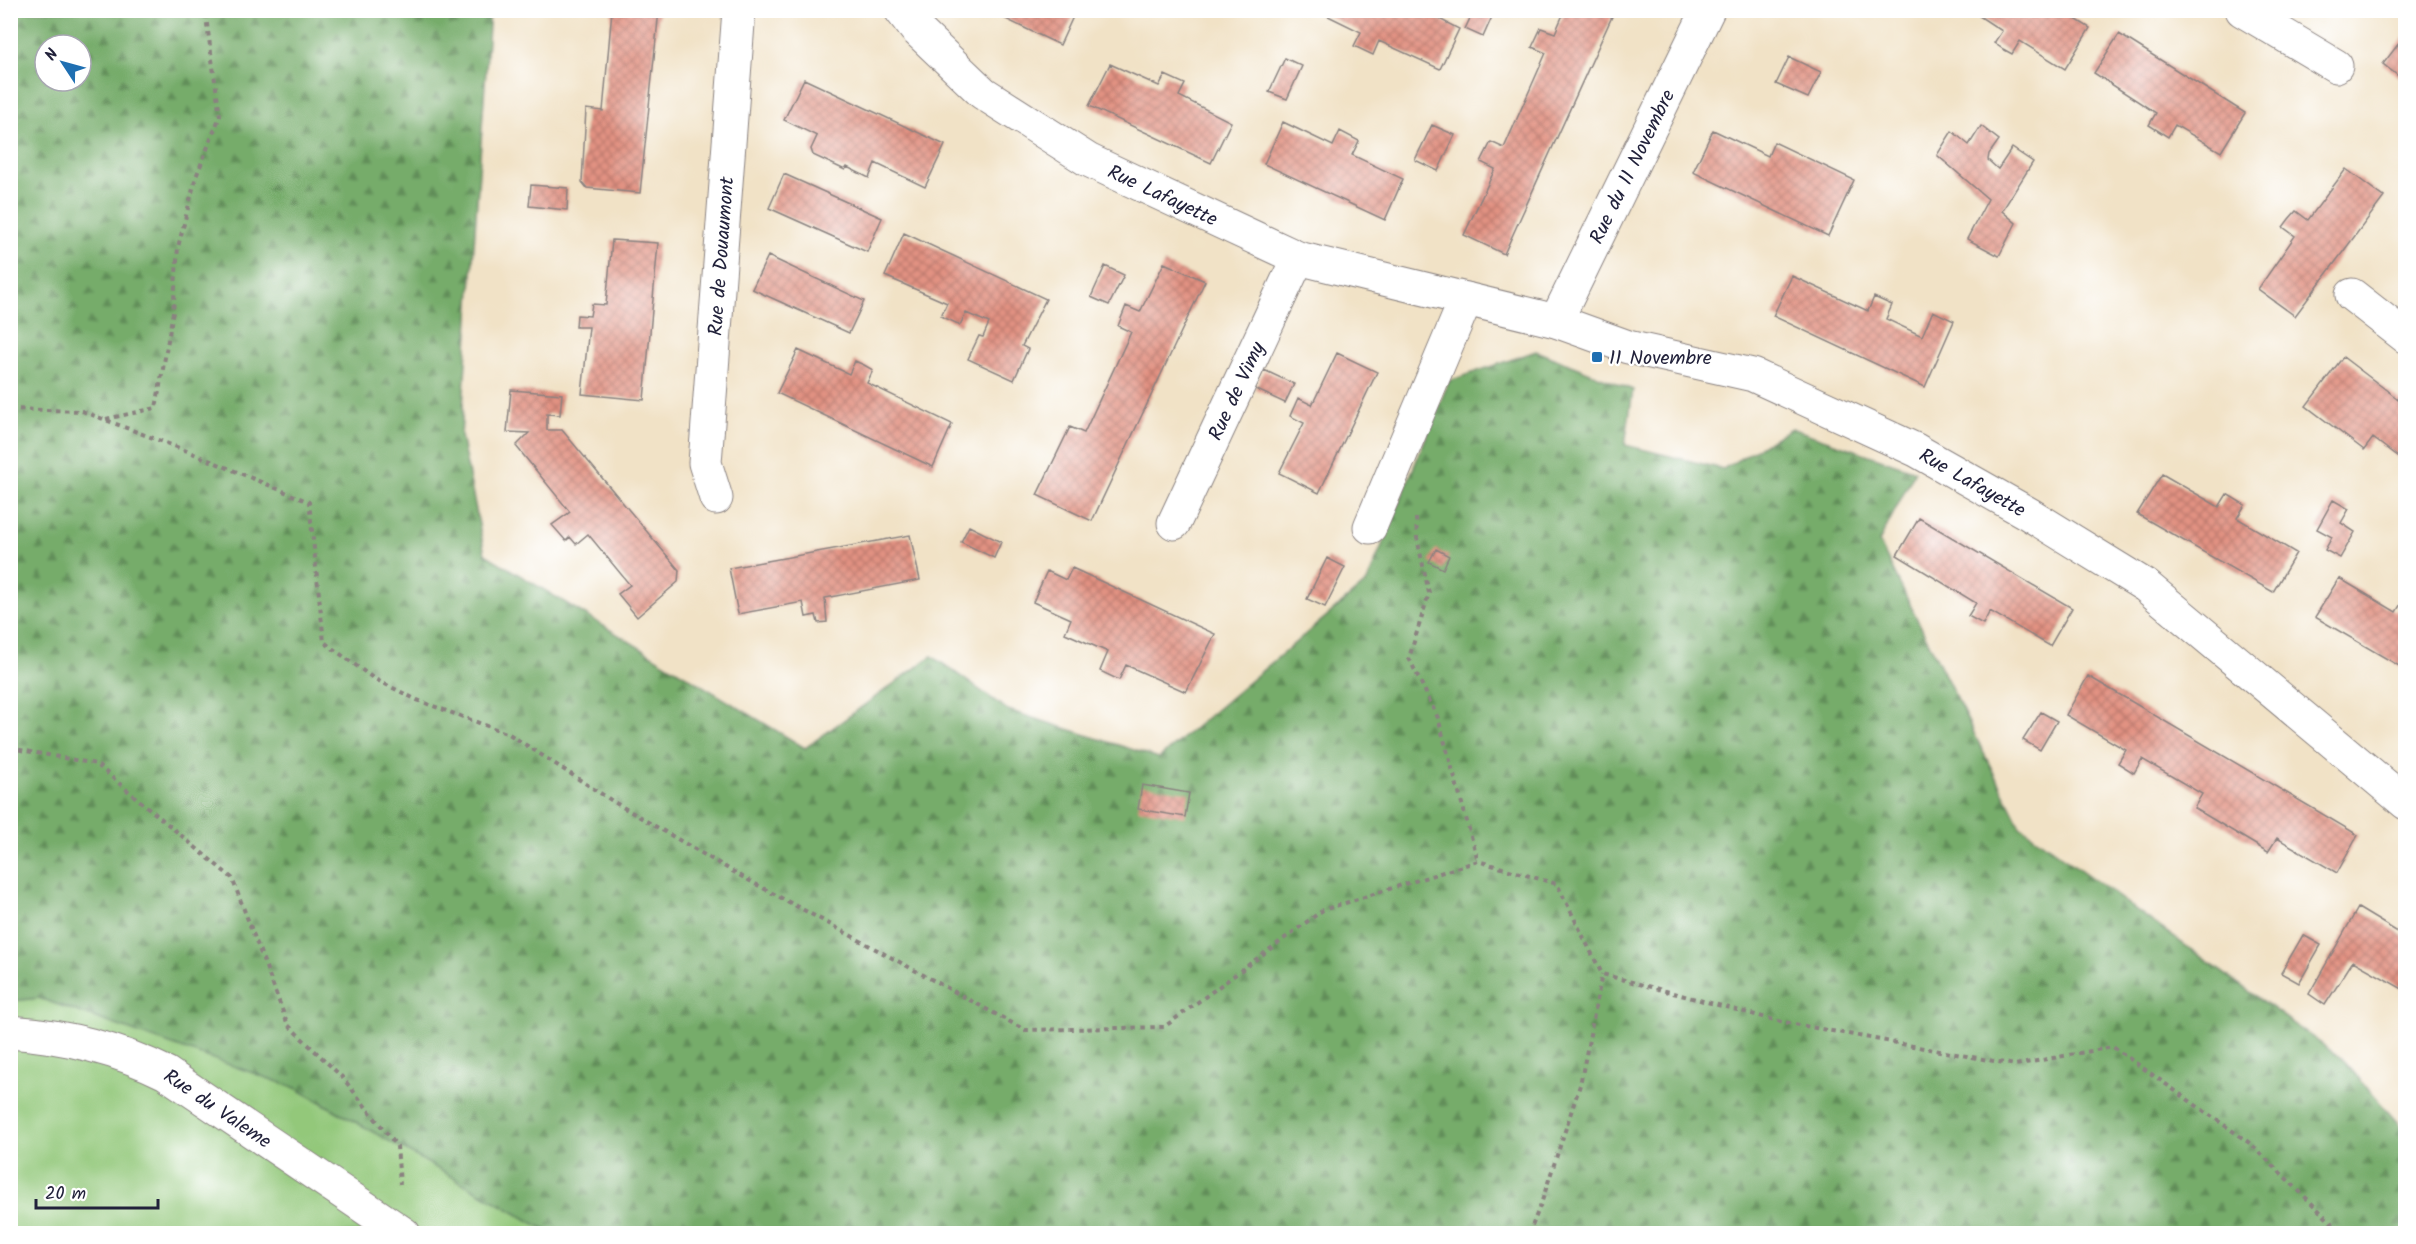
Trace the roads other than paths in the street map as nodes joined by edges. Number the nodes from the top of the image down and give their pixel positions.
1 (739, 10) edge
2 (901, 10) edge
3 (1708, 10) edge
4 (2242, 10) edge
5 (2336, 66) dead end
6 (1298, 258) junction
7 (2352, 295) dead end
8 (1466, 299) junction
9 (1556, 321) junction
10 (2406, 337) edge
11 (716, 498) dead end
12 (1174, 523) dead end
13 (1370, 527) dead end
14 (2406, 803) edge
15 (10, 1032) edge
16 (404, 1233) edge

1 - 11 street, Rue de Douaumont
2 - 6 street, Rue Lafayette
3 - 9 street, Rue du 11 Novembre
4 - 5 street
6 - 8 street, Rue Lafayette
6 - 12 street, Rue de Vimy
7 - 10 street
8 - 9 street, Rue Lafayette
8 - 13 street
9 - 14 street, Rue Lafayette
15 - 16 street, Rue du Valeme

